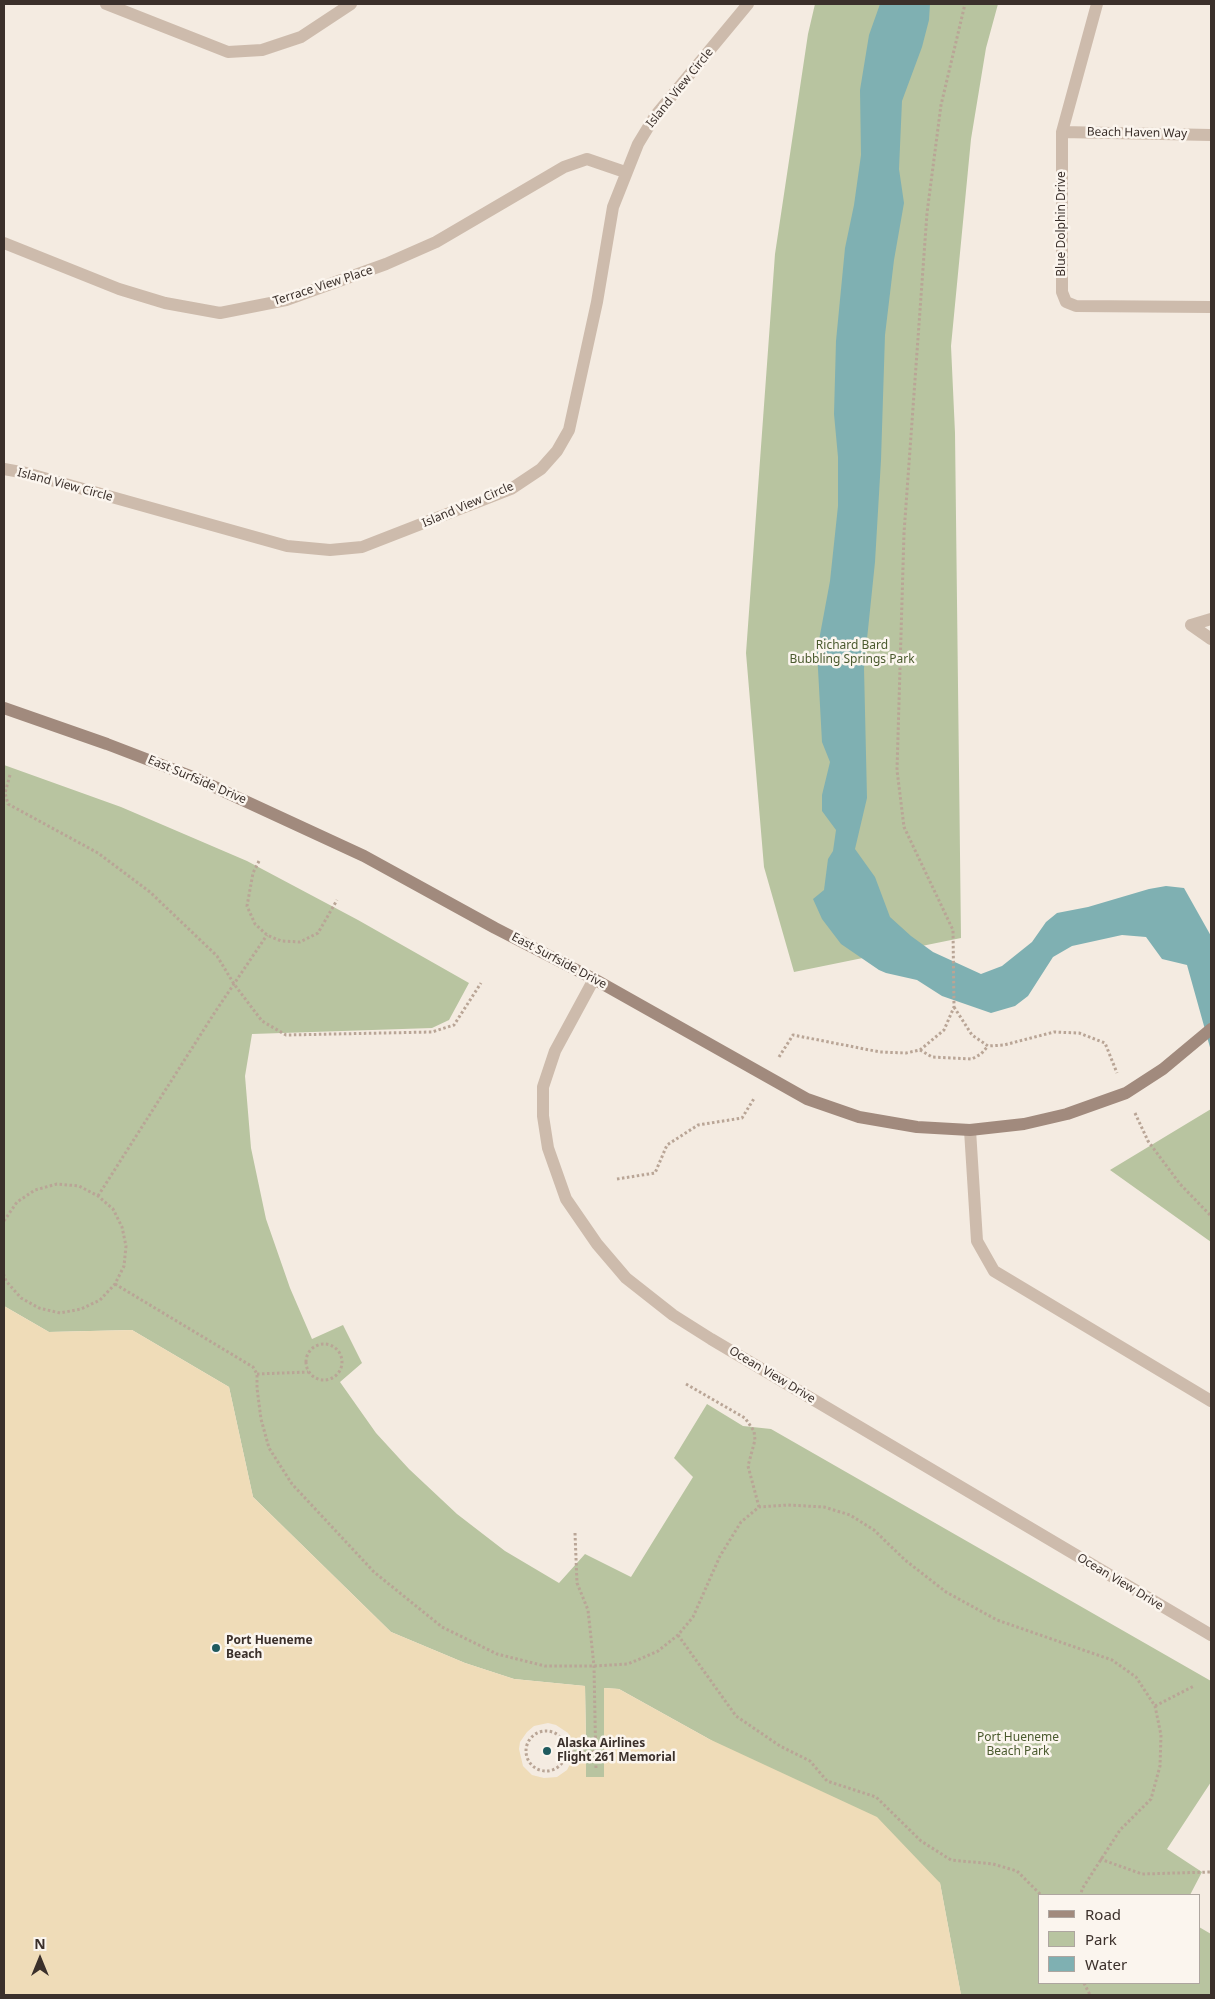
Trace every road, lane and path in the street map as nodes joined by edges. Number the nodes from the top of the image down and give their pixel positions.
1 (106, 4) edge
2 (351, 4) edge
3 (748, 4) edge
4 (965, 4) edge
5 (1097, 4) edge
6 (1062, 132) junction
7 (1211, 135) edge
8 (625, 172) junction
9 (4, 243) edge
10 (1211, 307) edge
11 (4, 469) edge
12 (1211, 619) edge
13 (1211, 639) edge
14 (4, 708) edge
15 (10, 775) dead end
16 (259, 861) dead end
17 (337, 900) dead end
18 (267, 935) junction
19 (594, 979) junction
20 (481, 982) dead end
21 (234, 984) junction
22 (954, 1007) junction
23 (1211, 1029) edge
24 (792, 1035) dead end
25 (1105, 1043) dead end
26 (988, 1046) junction
27 (920, 1050) junction
28 (742, 1118) dead end
29 (970, 1130) junction
30 (1145, 1136) dead end
31 (617, 1179) dead end
32 (98, 1196) junction
33 (1211, 1216) edge
34 (4, 1220) edge
35 (4, 1275) edge
36 (115, 1284) junction
37 (308, 1372) junction
38 (257, 1374) junction
39 (686, 1384) dead end
40 (1211, 1401) edge
41 (759, 1507) junction
42 (575, 1533) dead end
43 (678, 1635) junction
44 (1211, 1635) edge
45 (594, 1666) junction
46 (1194, 1686) dead end
47 (1155, 1706) junction
48 (567, 1752) junction
49 (595, 1752) junction
50 (596, 1770) dead end
51 (1100, 1860) junction
52 (1211, 1872) edge
53 (1040, 1894) edge
54 (1081, 1894) edge

1 - 2 street
3 - 8 street, Island View Circle
4 - 22 path
5 - 6 street, Blue Dolphin Drive
6 - 7 street, Beach Haven Way
6 - 10 street, Blue Dolphin Drive
8 - 9 street, Terrace View Place
8 - 11 street, Island View Circle
12 - 13 street
14 - 19 street, East Surfside Drive
15 - 21 path
16 - 18 path
17 - 18 path
18 - 21 path
19 - 29 street, East Surfside Drive
19 - 44 street, Ocean View Drive
20 - 21 path
21 - 32 path
22 - 26 path
22 - 27 path
23 - 29 street, East Surfside Drive
24 - 27 path
25 - 26 path
26 - 27 path
28 - 31 path
29 - 40 street
30 - 33 path
32 - 34 path
32 - 36 path
35 - 36 path
36 - 38 path
37 - 37 path
37 - 38 path
38 - 45 path
39 - 41 path
41 - 43 path
41 - 47 path
42 - 45 path
43 - 45 path
43 - 53 path
45 - 49 path
46 - 47 path
47 - 51 path
48 - 48 path
48 - 49 path
49 - 50 path
51 - 52 path
51 - 54 path

